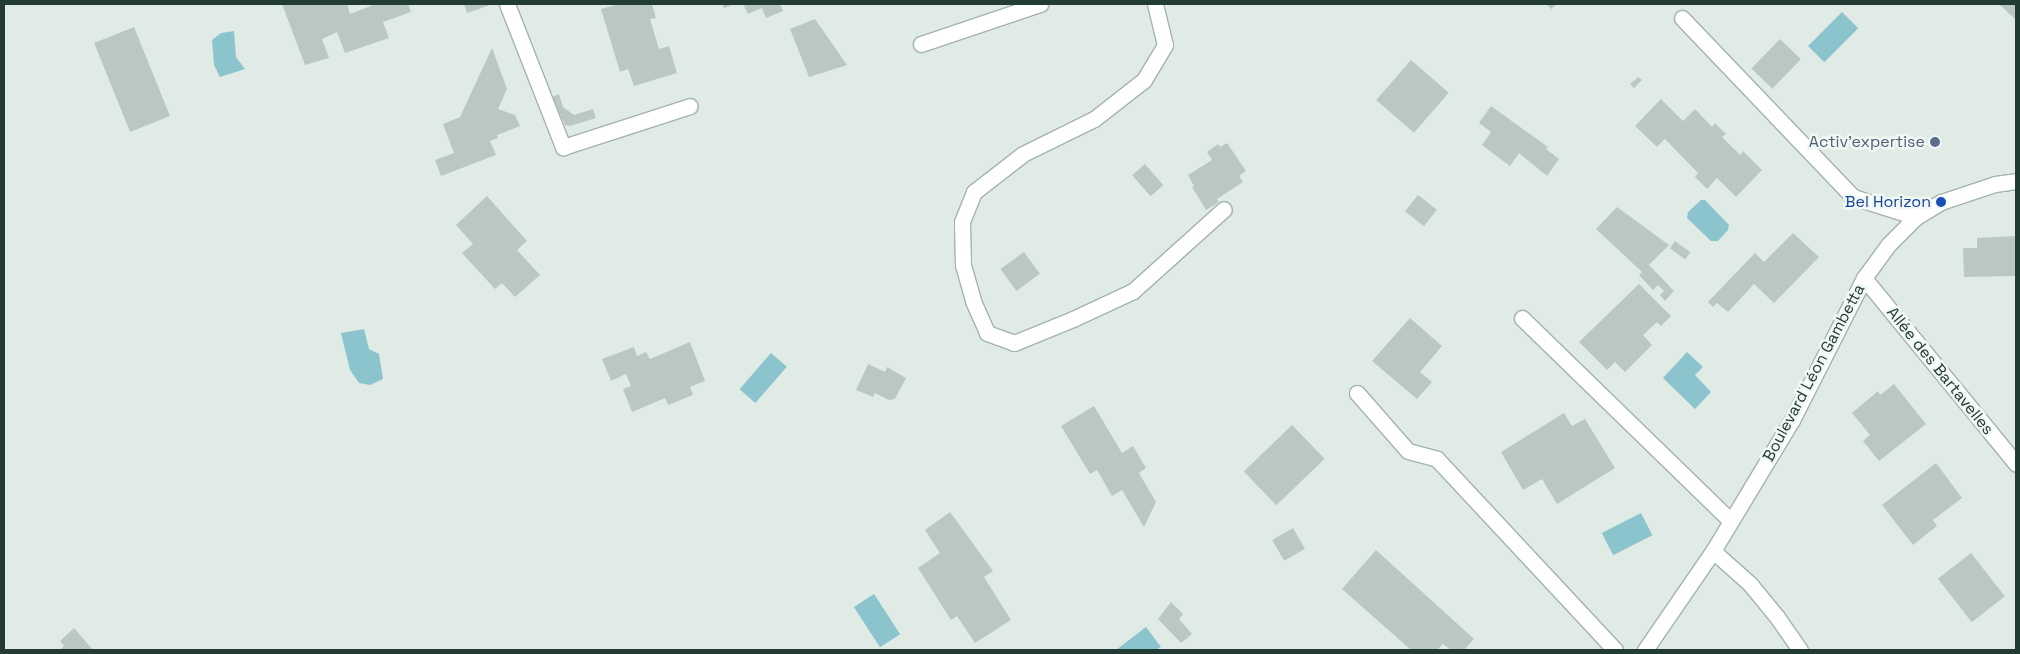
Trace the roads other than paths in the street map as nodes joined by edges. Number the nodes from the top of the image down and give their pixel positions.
1 (507, 4) edge
2 (1040, 4) edge
3 (1155, 4) edge
4 (1682, 18) dead end
5 (921, 44) dead end
6 (690, 106) dead end
7 (2016, 181) edge
8 (1224, 209) dead end
9 (1916, 217) junction
10 (1864, 278) junction
11 (1522, 318) dead end
12 (1357, 393) dead end
13 (2016, 464) edge
14 (1731, 521) junction
15 (1713, 550) junction
16 (1615, 650) edge
17 (1645, 650) edge
18 (1800, 650) edge

1 - 6 street
2 - 5 street
3 - 8 street
4 - 9 street
7 - 9 street, Boulevard Léon Gambetta
9 - 10 street, Boulevard Léon Gambetta
10 - 13 street, Allée des Bartavelles
10 - 14 street, Boulevard Léon Gambetta
11 - 14 street
12 - 16 street
14 - 15 street, Boulevard Léon Gambetta
15 - 17 street, Boulevard Léon Gambetta
15 - 18 street

